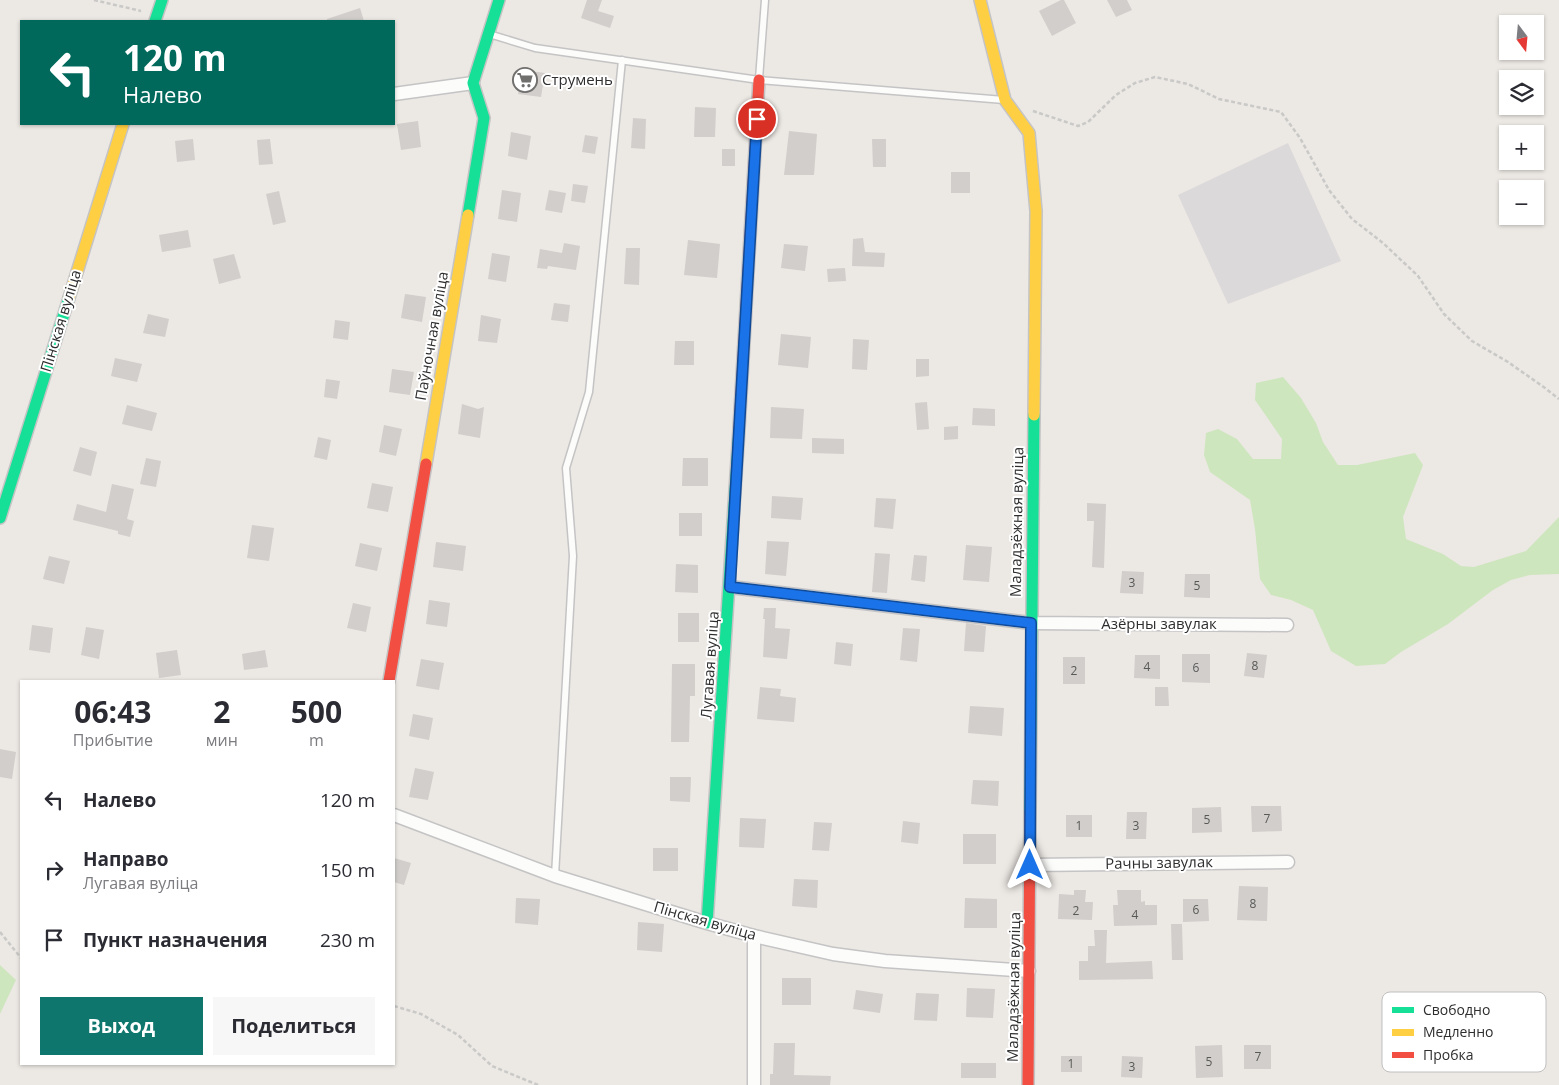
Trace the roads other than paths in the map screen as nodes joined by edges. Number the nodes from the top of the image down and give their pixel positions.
1 (162, 0) edge
2 (498, 0) edge
3 (765, 0) edge
4 (980, 0) edge
5 (156, 18) edge
6 (487, 34) junction
7 (622, 60) junction
8 (759, 80) junction
9 (473, 83) junction
10 (395, 94) edge
11 (1005, 100) junction
12 (123, 125) edge
13 (0, 518) edge
14 (730, 587) junction
15 (1031, 623) junction
16 (1287, 625) dead end
17 (389, 680) edge
18 (395, 815) edge
19 (1288, 862) dead end
20 (1030, 865) junction
21 (555, 876) junction
22 (707, 924) junction
23 (754, 936) junction
24 (1029, 971) junction
25 (754, 1085) edge
26 (1028, 1085) edge

1 - 5 street
2 - 6 street
3 - 8 lane
4 - 11 street, Маладзёжная вуліца
6 - 7 lane
6 - 9 street
7 - 8 lane
7 - 21 lane
8 - 11 lane
8 - 14 street, Лугавая вуліца
9 - 10 street
9 - 17 street, Паўночная вуліца
11 - 15 street, Маладзёжная вуліца
12 - 13 street, Пінская вуліца
14 - 15 street, Азёрны завулак
14 - 22 street, Лугавая вуліца
15 - 16 street, Азёрны завулак
15 - 20 street, Маладзёжная вуліца
18 - 21 street, Пінская вуліца
19 - 20 street, Рачны завулак
20 - 24 street, Маладзёжная вуліца
21 - 22 street, Пінская вуліца
22 - 23 street, Пінская вуліца
23 - 24 street, Пінская вуліца
23 - 25 street
24 - 26 street, Маладзёжная вуліца

